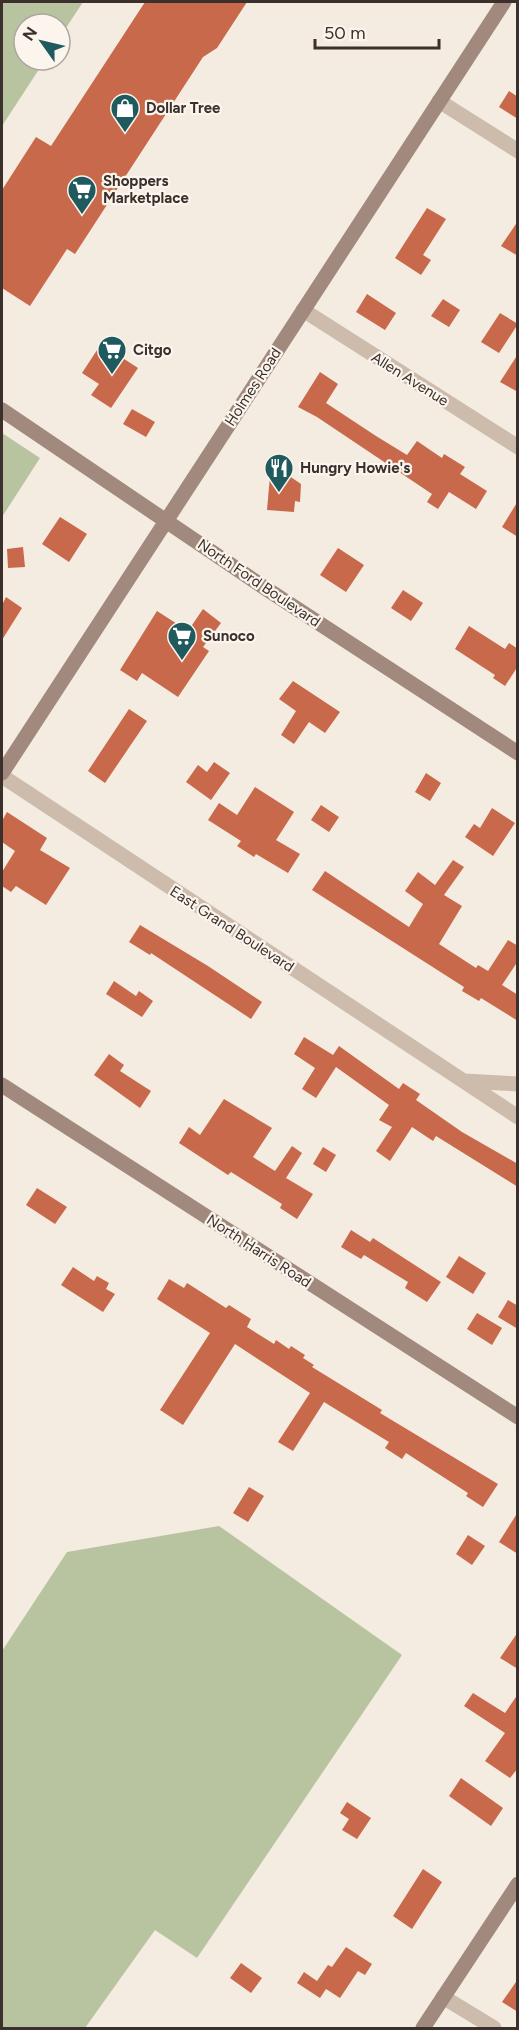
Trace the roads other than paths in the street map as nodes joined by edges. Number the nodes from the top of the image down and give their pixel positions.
1 (504, 2) edge
2 (440, 101) junction
3 (518, 151) edge
4 (303, 310) junction
5 (2, 410) edge
6 (518, 447) edge
7 (165, 521) junction
8 (518, 753) edge
9 (2, 775) edge
10 (462, 1081) junction
11 (518, 1084) edge
12 (2, 1085) edge
13 (518, 1117) edge
14 (518, 1417) edge
15 (518, 1884) edge
16 (443, 1997) junction
17 (423, 2028) edge
18 (494, 2028) edge

1 - 2 main road, Holmes Road
2 - 3 street
2 - 4 main road, Holmes Road
4 - 6 street, Allen Avenue
4 - 7 main road, Holmes Road
5 - 7 main road, North Ford Boulevard
7 - 8 main road, North Ford Boulevard
7 - 9 main road, Holmes Road
9 - 10 street, East Grand Boulevard
10 - 11 street
10 - 13 street, East Grand Boulevard
12 - 14 main road, North Harris Road
15 - 16 main road
16 - 17 main road
16 - 18 street

